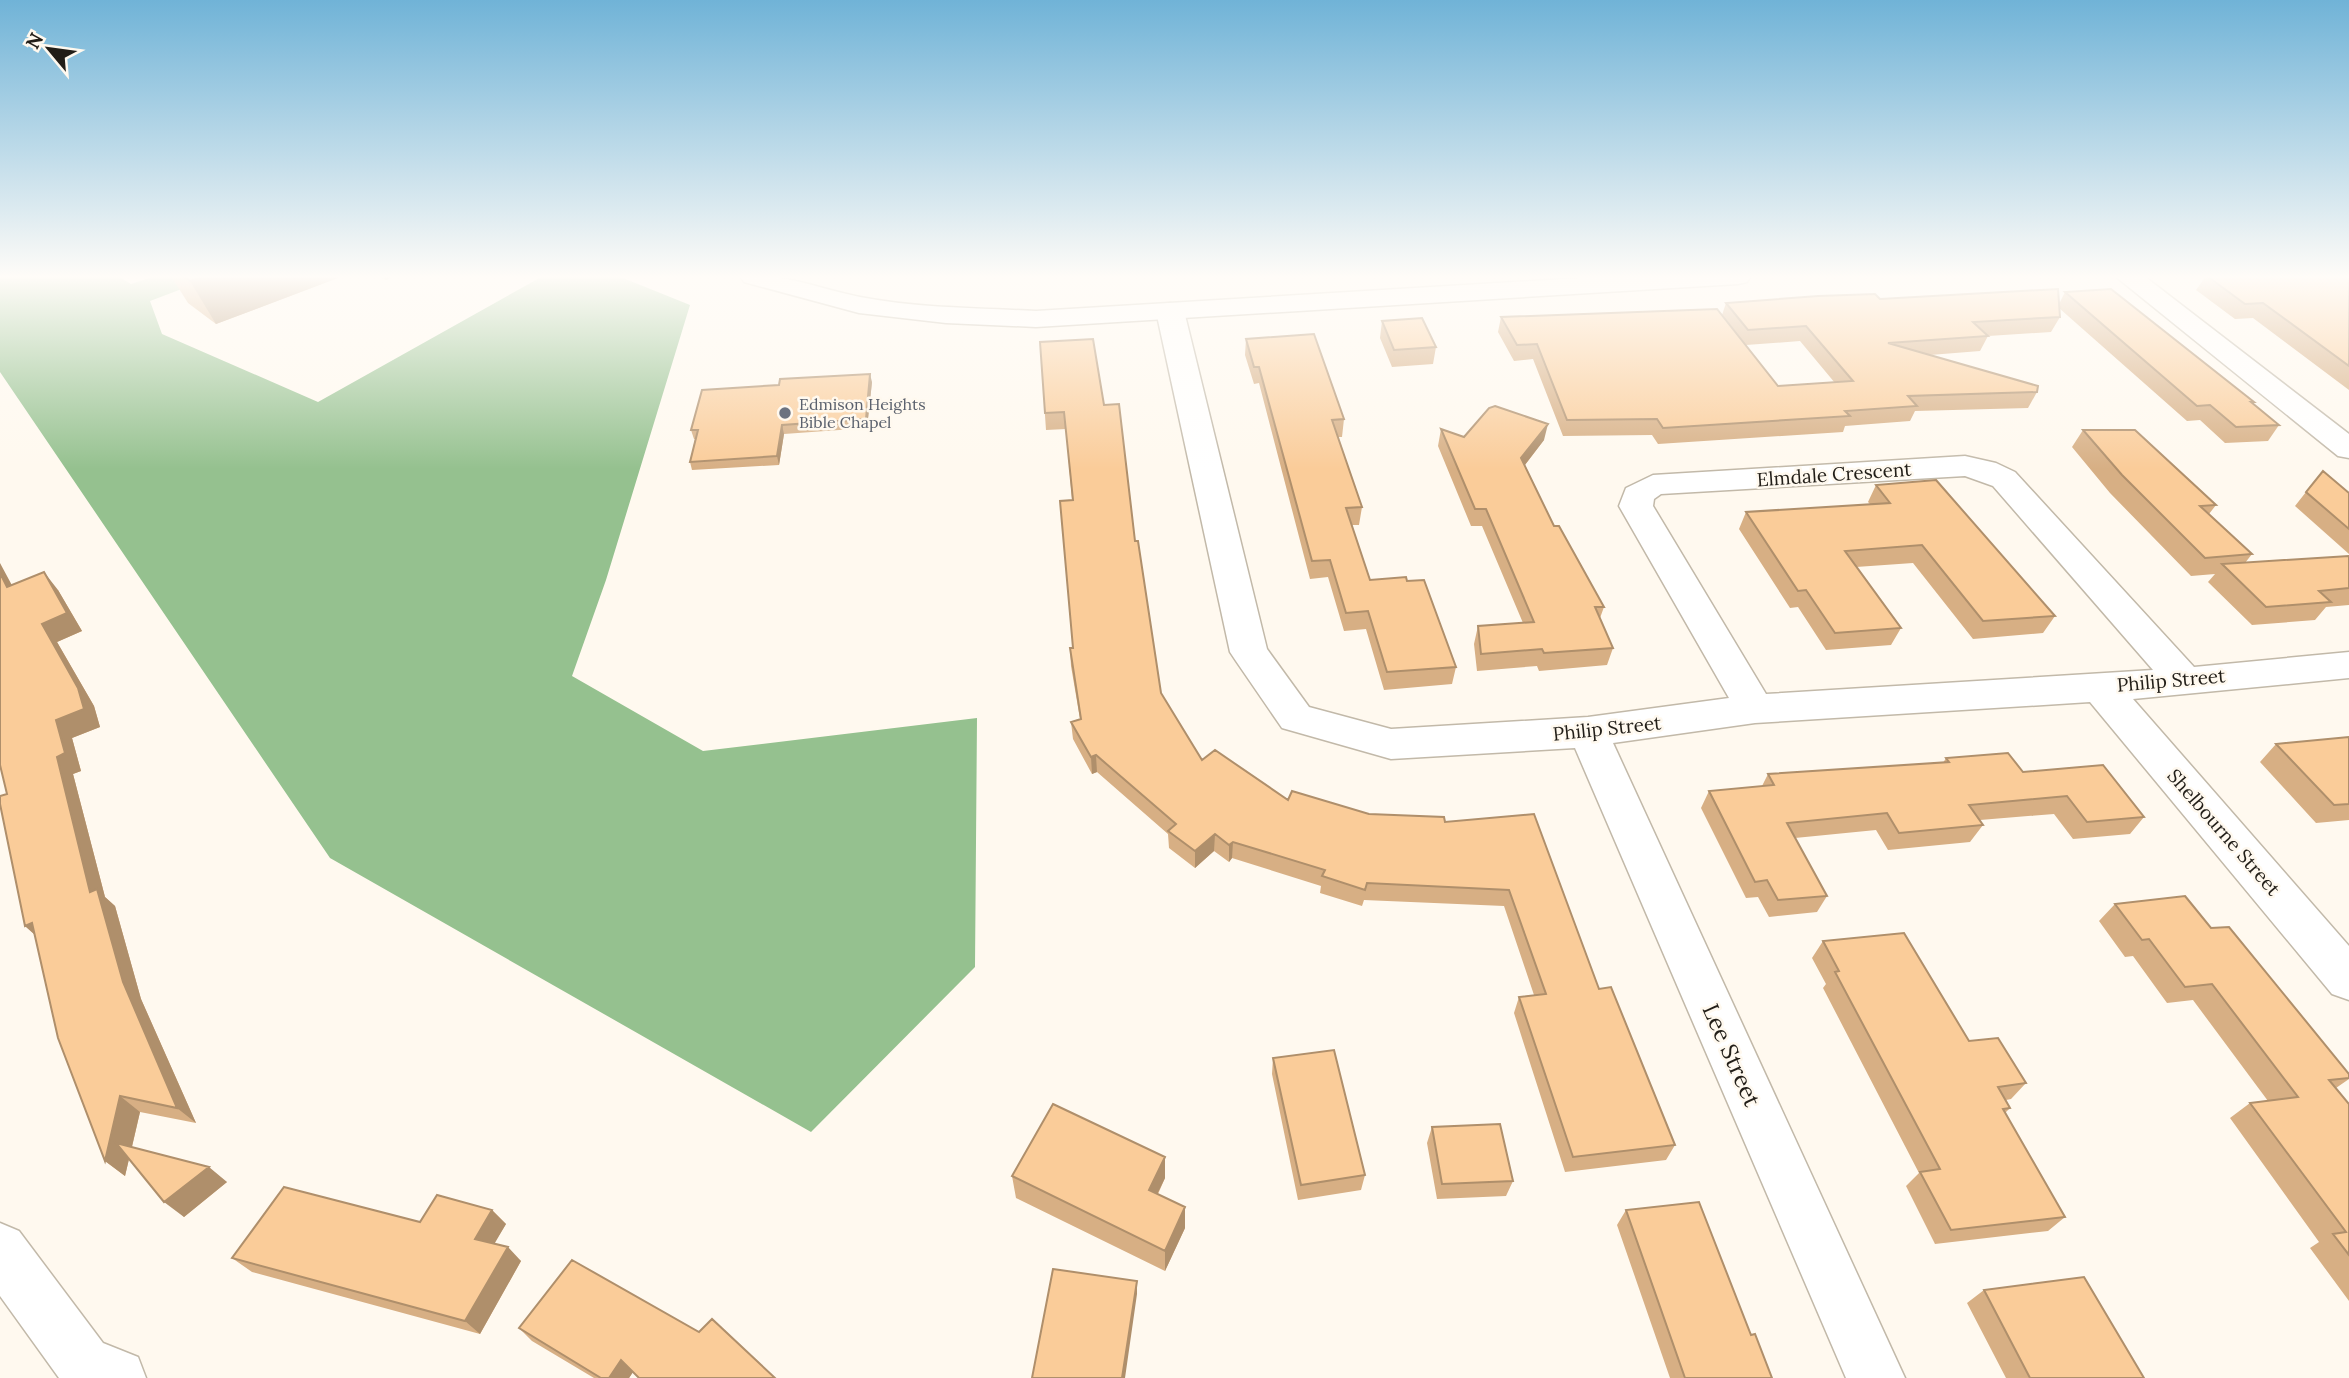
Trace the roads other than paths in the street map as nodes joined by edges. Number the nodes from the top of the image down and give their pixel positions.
1 (1177, 340) edge
2 (2210, 340) edge
3 (2349, 449) edge
4 (2349, 665) edge
5 (2185, 682) junction
6 (2099, 686) junction
7 (1755, 709) junction
8 (1588, 732) junction
9 (2349, 979) edge
10 (0, 1250) edge
11 (117, 1378) edge
12 (1876, 1378) edge

1 - 8 street, Philip Street
2 - 3 street
4 - 5 street, Philip Street
5 - 6 street, Philip Street
5 - 7 street, Elmdale Crescent
6 - 7 street, Philip Street
6 - 9 street, Shelbourne Street
7 - 8 street, Philip Street
8 - 12 street, Lee Street
10 - 11 street

